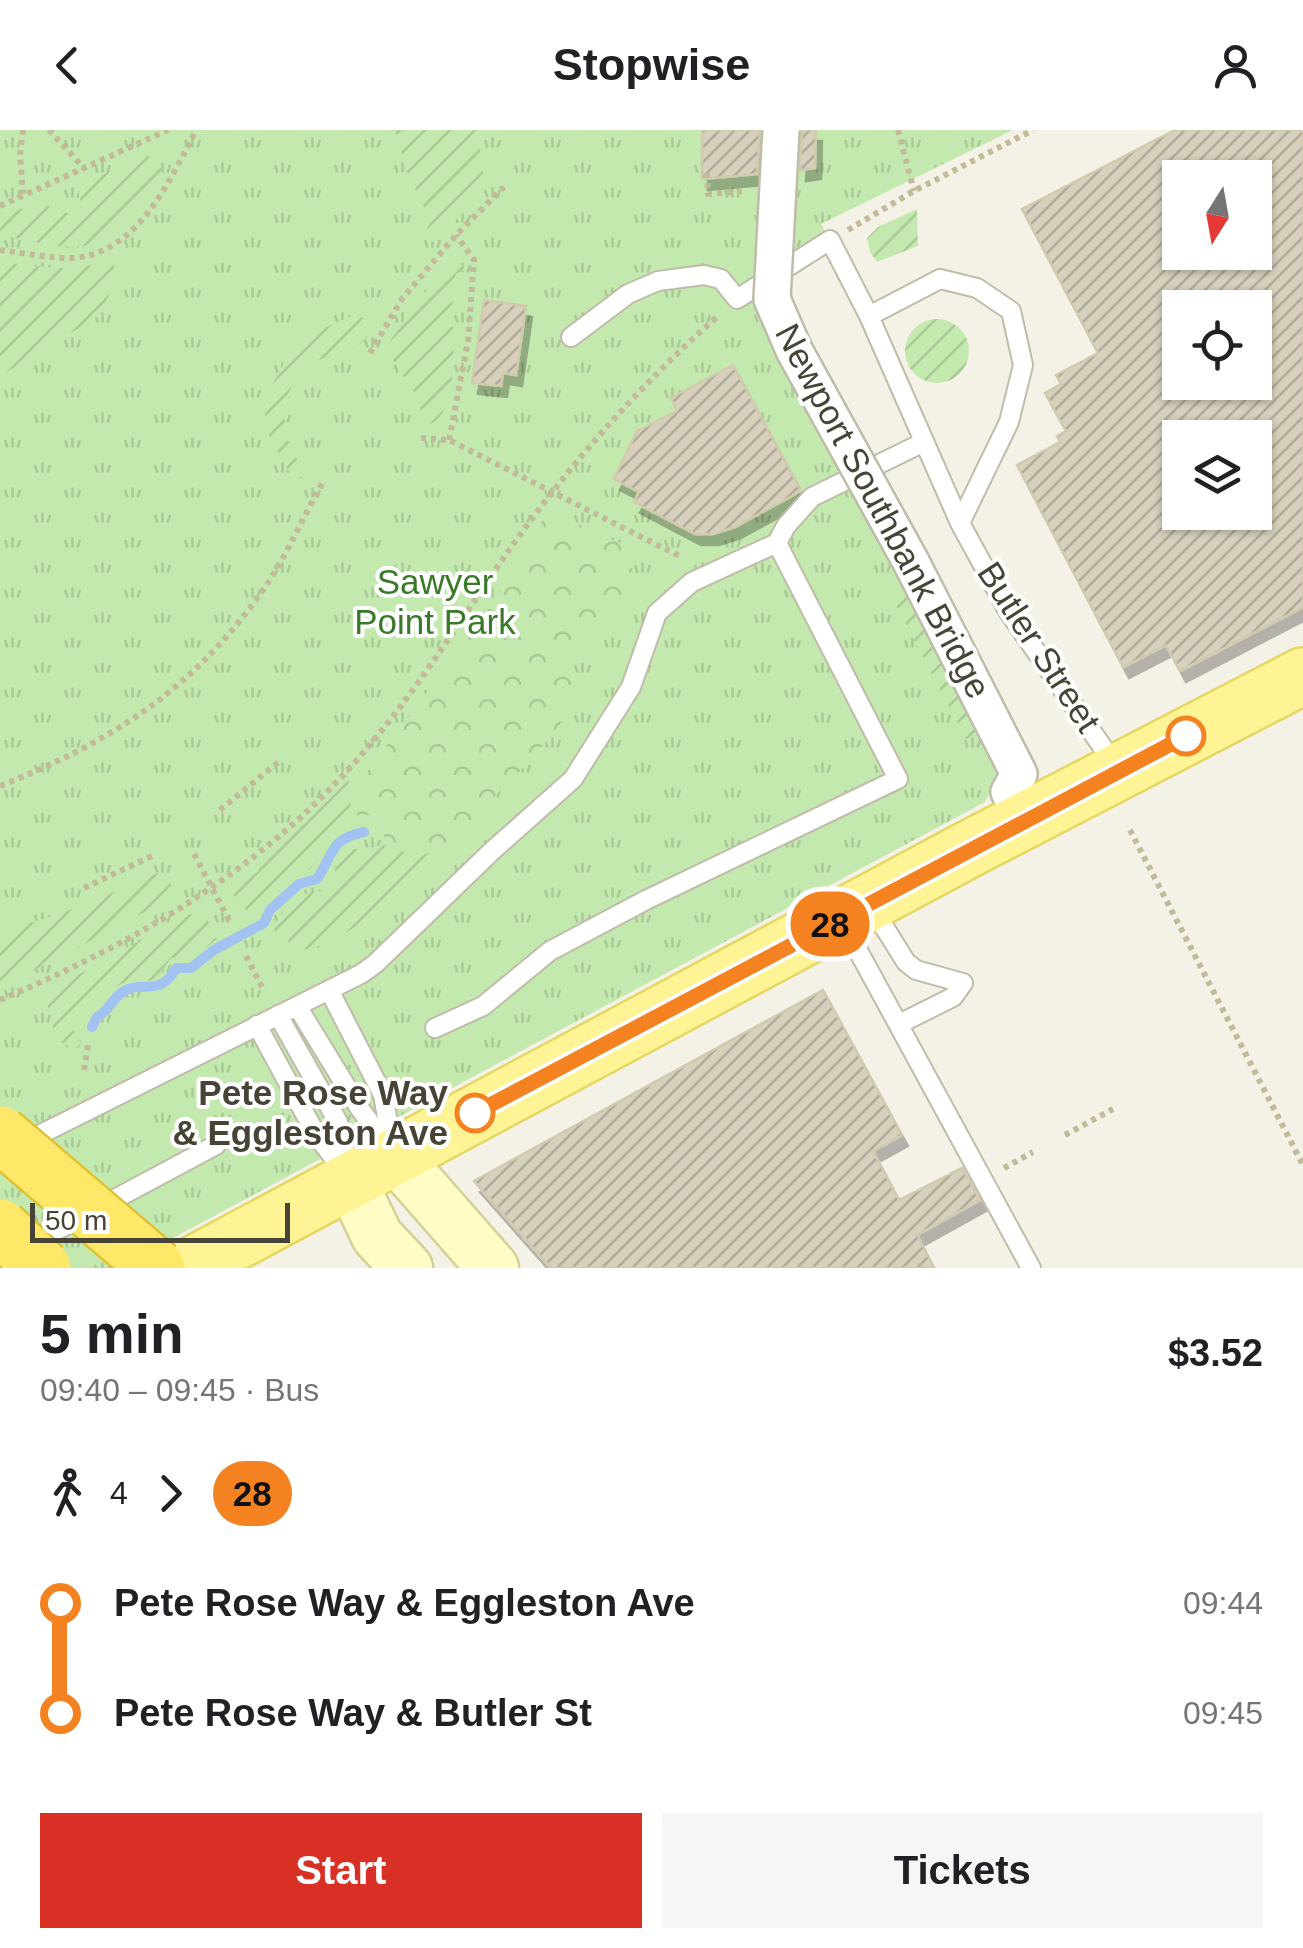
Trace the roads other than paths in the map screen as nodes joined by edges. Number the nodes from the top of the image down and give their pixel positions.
1 (781, 130) edge
2 (869, 316) junction
3 (571, 337) dead end
4 (924, 442) junction
5 (960, 523) junction
6 (776, 543) junction
7 (1303, 676) edge
8 (1119, 771) junction
9 (1024, 820) junction
10 (855, 911) junction
11 (329, 990) junction
12 (298, 1006) junction
13 (278, 1015) junction
14 (899, 1024) junction
15 (257, 1026) junction
16 (435, 1028) dead end
17 (0, 1134) edge
18 (216, 1145) dead end
19 (0, 1154) edge
20 (372, 1167) junction
21 (0, 1227) edge
22 (0, 1261) edge
23 (43, 1268) edge
24 (157, 1268) edge
25 (186, 1268) edge
26 (407, 1268) edge
27 (493, 1268) edge
28 (1031, 1268) edge

1 - 9 street, Newport Southbank Bridge, bridge
2 - 3 lane
2 - 4 lane, Butler Street
2 - 5 lane, Butler Street
4 - 5 lane, Butler Street
4 - 6 lane
5 - 8 lane, Butler Street
6 - 11 lane
6 - 16 lane
7 - 8 main road
8 - 9 main road
9 - 10 main road
10 - 14 lane
10 - 14 lane
10 - 20 main road
11 - 12 lane
11 - 20 lane
12 - 13 lane
12 - 20 lane
13 - 15 lane
13 - 20 lane
14 - 28 lane
15 - 19 lane
15 - 20 lane
17 - 24 highway, bridge
18 - 22 lane
20 - 25 main road
20 - 26 main road
20 - 27 main road
21 - 23 highway, bridge

